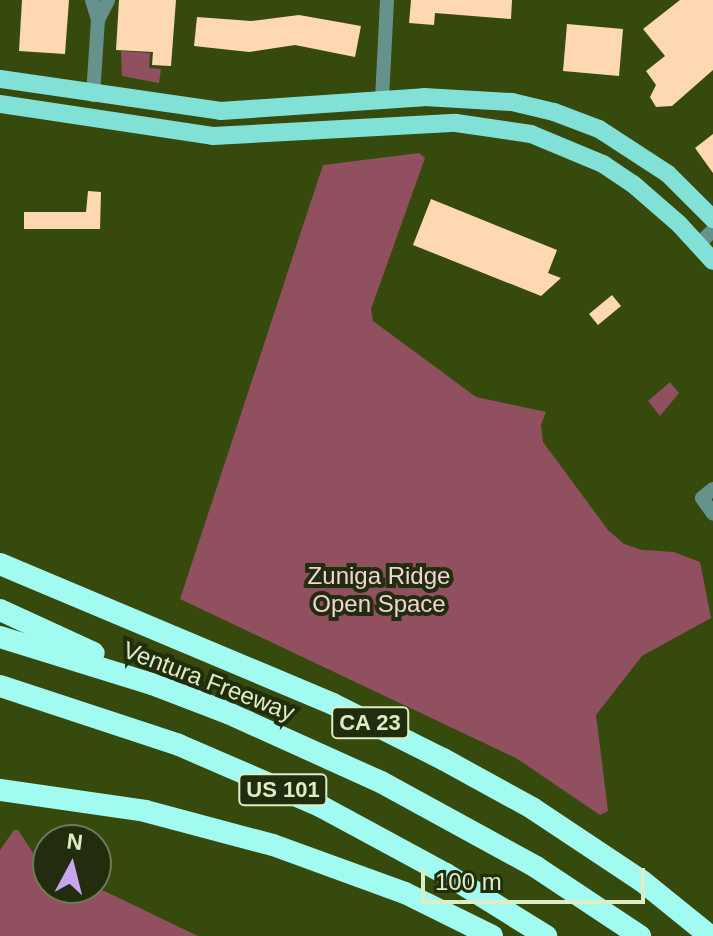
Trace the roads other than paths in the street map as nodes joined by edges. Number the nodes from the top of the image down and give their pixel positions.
1 (92, 0) edge
2 (108, 0) edge
3 (387, 0) edge
4 (98, 20) junction
5 (0, 79) edge
6 (93, 95) junction
7 (382, 99) junction
8 (0, 104) edge
9 (713, 219) edge
10 (713, 230) edge
11 (699, 244) junction
12 (713, 261) edge
13 (707, 493) edge
14 (713, 514) edge
15 (0, 564) edge
16 (0, 610) edge
17 (0, 637) edge
18 (152, 684) junction
19 (0, 686) edge
20 (0, 790) edge
21 (492, 936) edge
22 (546, 936) edge
23 (640, 936) edge
24 (710, 936) edge

1 - 4 street
2 - 4 street
3 - 7 street
4 - 6 street
5 - 6 main road
6 - 7 main road
7 - 9 main road
8 - 11 main road
10 - 11 street
11 - 12 main road
13 - 14 street
15 - 24 highway, CA 23
16 - 18 highway
17 - 18 highway, Ventura Freeway / US 101
18 - 23 highway, Ventura Freeway / US 101
19 - 22 highway, US 101
20 - 21 highway

